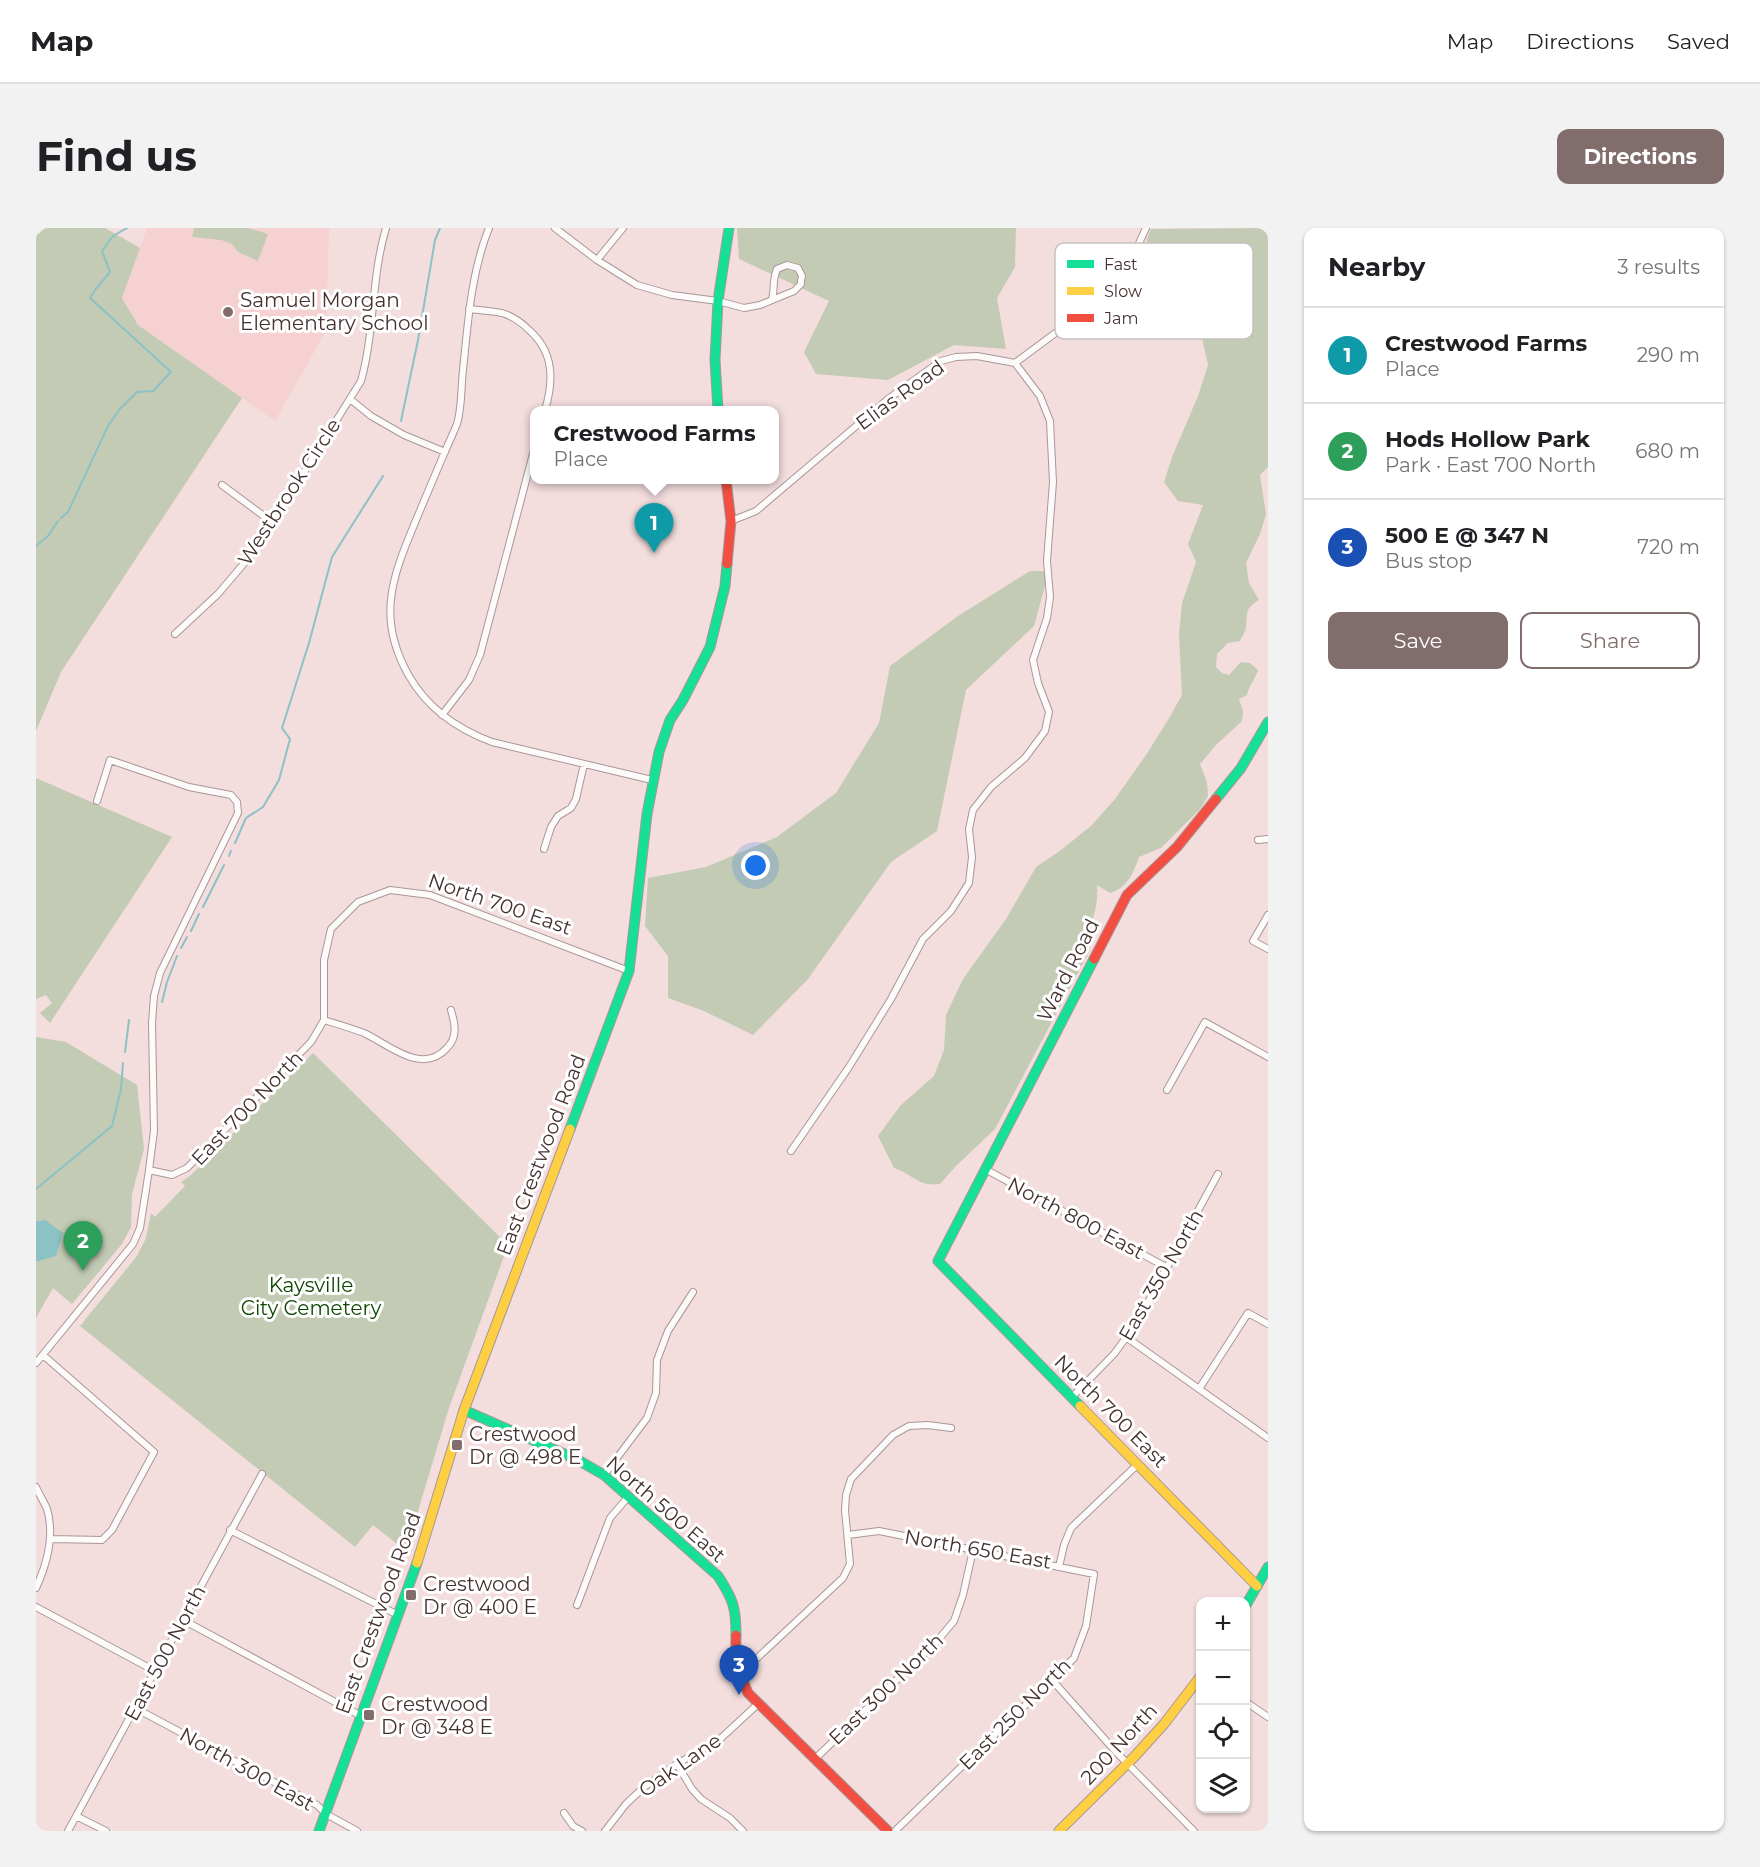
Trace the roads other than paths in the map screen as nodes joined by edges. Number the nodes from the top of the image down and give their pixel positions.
1 (386, 228) edge
2 (489, 228) edge
3 (555, 228) edge
4 (623, 228) edge
5 (729, 228) edge
6 (1146, 228) edge
7 (1139, 243) edge
8 (597, 260) junction
9 (772, 300) junction
10 (718, 301) junction
11 (469, 309) junction
12 (1055, 333) edge
13 (1015, 363) junction
14 (350, 399) junction
15 (547, 406) edge
16 (718, 406) edge
17 (445, 452) junction
18 (530, 474) edge
19 (726, 484) edge
20 (222, 485) dead end
21 (731, 521) junction
22 (272, 522) junction
23 (175, 634) dead end
24 (442, 715) junction
25 (1268, 722) edge
26 (584, 764) junction
27 (652, 780) junction
28 (97, 801) dead end
29 (1268, 839) edge
30 (1258, 840) dead end
31 (544, 849) dead end
32 (1268, 915) edge
33 (1268, 949) edge
34 (629, 971) junction
35 (451, 1010) dead end
36 (324, 1020) junction
37 (1268, 1057) edge
38 (1167, 1090) dead end
39 (791, 1151) dead end
40 (985, 1169) junction
41 (149, 1170) junction
42 (1218, 1174) dead end
43 (938, 1261) joint
44 (1166, 1267) junction
45 (693, 1292) dead end
46 (1268, 1324) edge
47 (1126, 1337) junction
48 (43, 1355) junction
49 (36, 1363) edge
50 (1199, 1389) junction
51 (1072, 1397) junction
52 (464, 1410) junction
53 (951, 1428) dead end
54 (1268, 1438) edge
55 (1135, 1468) junction
56 (262, 1474) dead end
57 (604, 1475) junction
58 (36, 1487) edge
59 (629, 1496) junction
60 (230, 1530) junction
61 (848, 1535) junction
62 (51, 1539) junction
63 (973, 1550) junction
64 (1059, 1567) junction
65 (1268, 1567) edge
66 (1257, 1586) junction
67 (36, 1588) edge
68 (1250, 1597) edge
69 (577, 1605) dead end
70 (36, 1607) edge
71 (398, 1615) junction
72 (183, 1620) junction
73 (155, 1671) junction
74 (740, 1674) junction
75 (1052, 1680) junction
76 (1196, 1682) edge
77 (759, 1703) junction
78 (1250, 1705) edge
79 (135, 1708) junction
80 (361, 1716) junction
81 (1268, 1717) edge
82 (816, 1758) junction
83 (1128, 1763) junction
84 (677, 1764) junction
85 (564, 1813) dead end
86 (326, 1814) junction
87 (76, 1816) junction
88 (68, 1831) edge
89 (106, 1831) edge
90 (319, 1831) edge
91 (357, 1831) edge
92 (582, 1831) edge
93 (605, 1831) edge
94 (743, 1831) edge
95 (888, 1831) edge
96 (895, 1831) edge
97 (1059, 1831) edge
98 (1194, 1831) edge

1 - 14 street, Westbrook Circle
2 - 11 street
3 - 8 street
4 - 8 street
5 - 10 street
6 - 7 street
8 - 10 street
9 - 9 street
9 - 10 street
10 - 16 street
11 - 15 street
11 - 17 street
12 - 13 street
13 - 21 street, Elias Road
13 - 39 street
14 - 17 street
14 - 22 street, Westbrook Circle
17 - 24 street
18 - 24 street
19 - 21 street, East Crestwood Road
20 - 22 street
21 - 27 street, East Crestwood Road
22 - 23 street, Westbrook Circle
24 - 26 street
25 - 40 street, Ward Road
26 - 27 street
26 - 31 street
27 - 34 street, East Crestwood Road
28 - 41 street
29 - 30 street
32 - 33 street
34 - 36 street, North 700 East
34 - 52 street, East Crestwood Road
35 - 36 street
36 - 41 street, East 700 North
37 - 38 street
40 - 43 street, Ward Road
40 - 44 street, North 800 East
41 - 48 street
42 - 44 street, East 350 North
43 - 51 street, North 700 East
44 - 47 street, East 350 North
45 - 57 street
46 - 50 street
47 - 50 street
47 - 51 street, East 350 North
48 - 49 street
48 - 62 street
50 - 54 street
51 - 55 street, North 700 East
52 - 57 street, North 500 East
52 - 71 street, East Crestwood Road
53 - 61 street
55 - 64 street, North 650 East
55 - 66 street, North 700 East
56 - 60 street, East 500 North
57 - 59 street, North 500 East
58 - 62 street
59 - 69 street
59 - 74 street, North 500 East
60 - 71 street
60 - 72 street, East 500 North
61 - 63 street, North 650 East
61 - 74 street
62 - 67 street
63 - 64 street, North 650 East
63 - 82 street, East 300 North
64 - 75 street, East 250 North
65 - 66 street
66 - 68 street
70 - 73 street
71 - 80 street, East Crestwood Road
72 - 73 street, East 500 North
72 - 80 street
73 - 79 street, East 500 North
74 - 77 street, North 500 East
75 - 83 street
75 - 96 street, East 250 North
76 - 83 street, 200 North
77 - 82 street, North 500 East
77 - 84 street, Oak Lane
78 - 81 street
79 - 86 street, North 300 East
79 - 87 street, East 500 North
80 - 86 street, East Crestwood Road
82 - 95 street, North 500 East
83 - 97 street, 200 North
83 - 98 street
84 - 93 street, Oak Lane
84 - 94 street
85 - 92 street
86 - 90 street, East Crestwood Road
86 - 91 street, North 300 East
87 - 88 street, East 500 North
87 - 89 street

